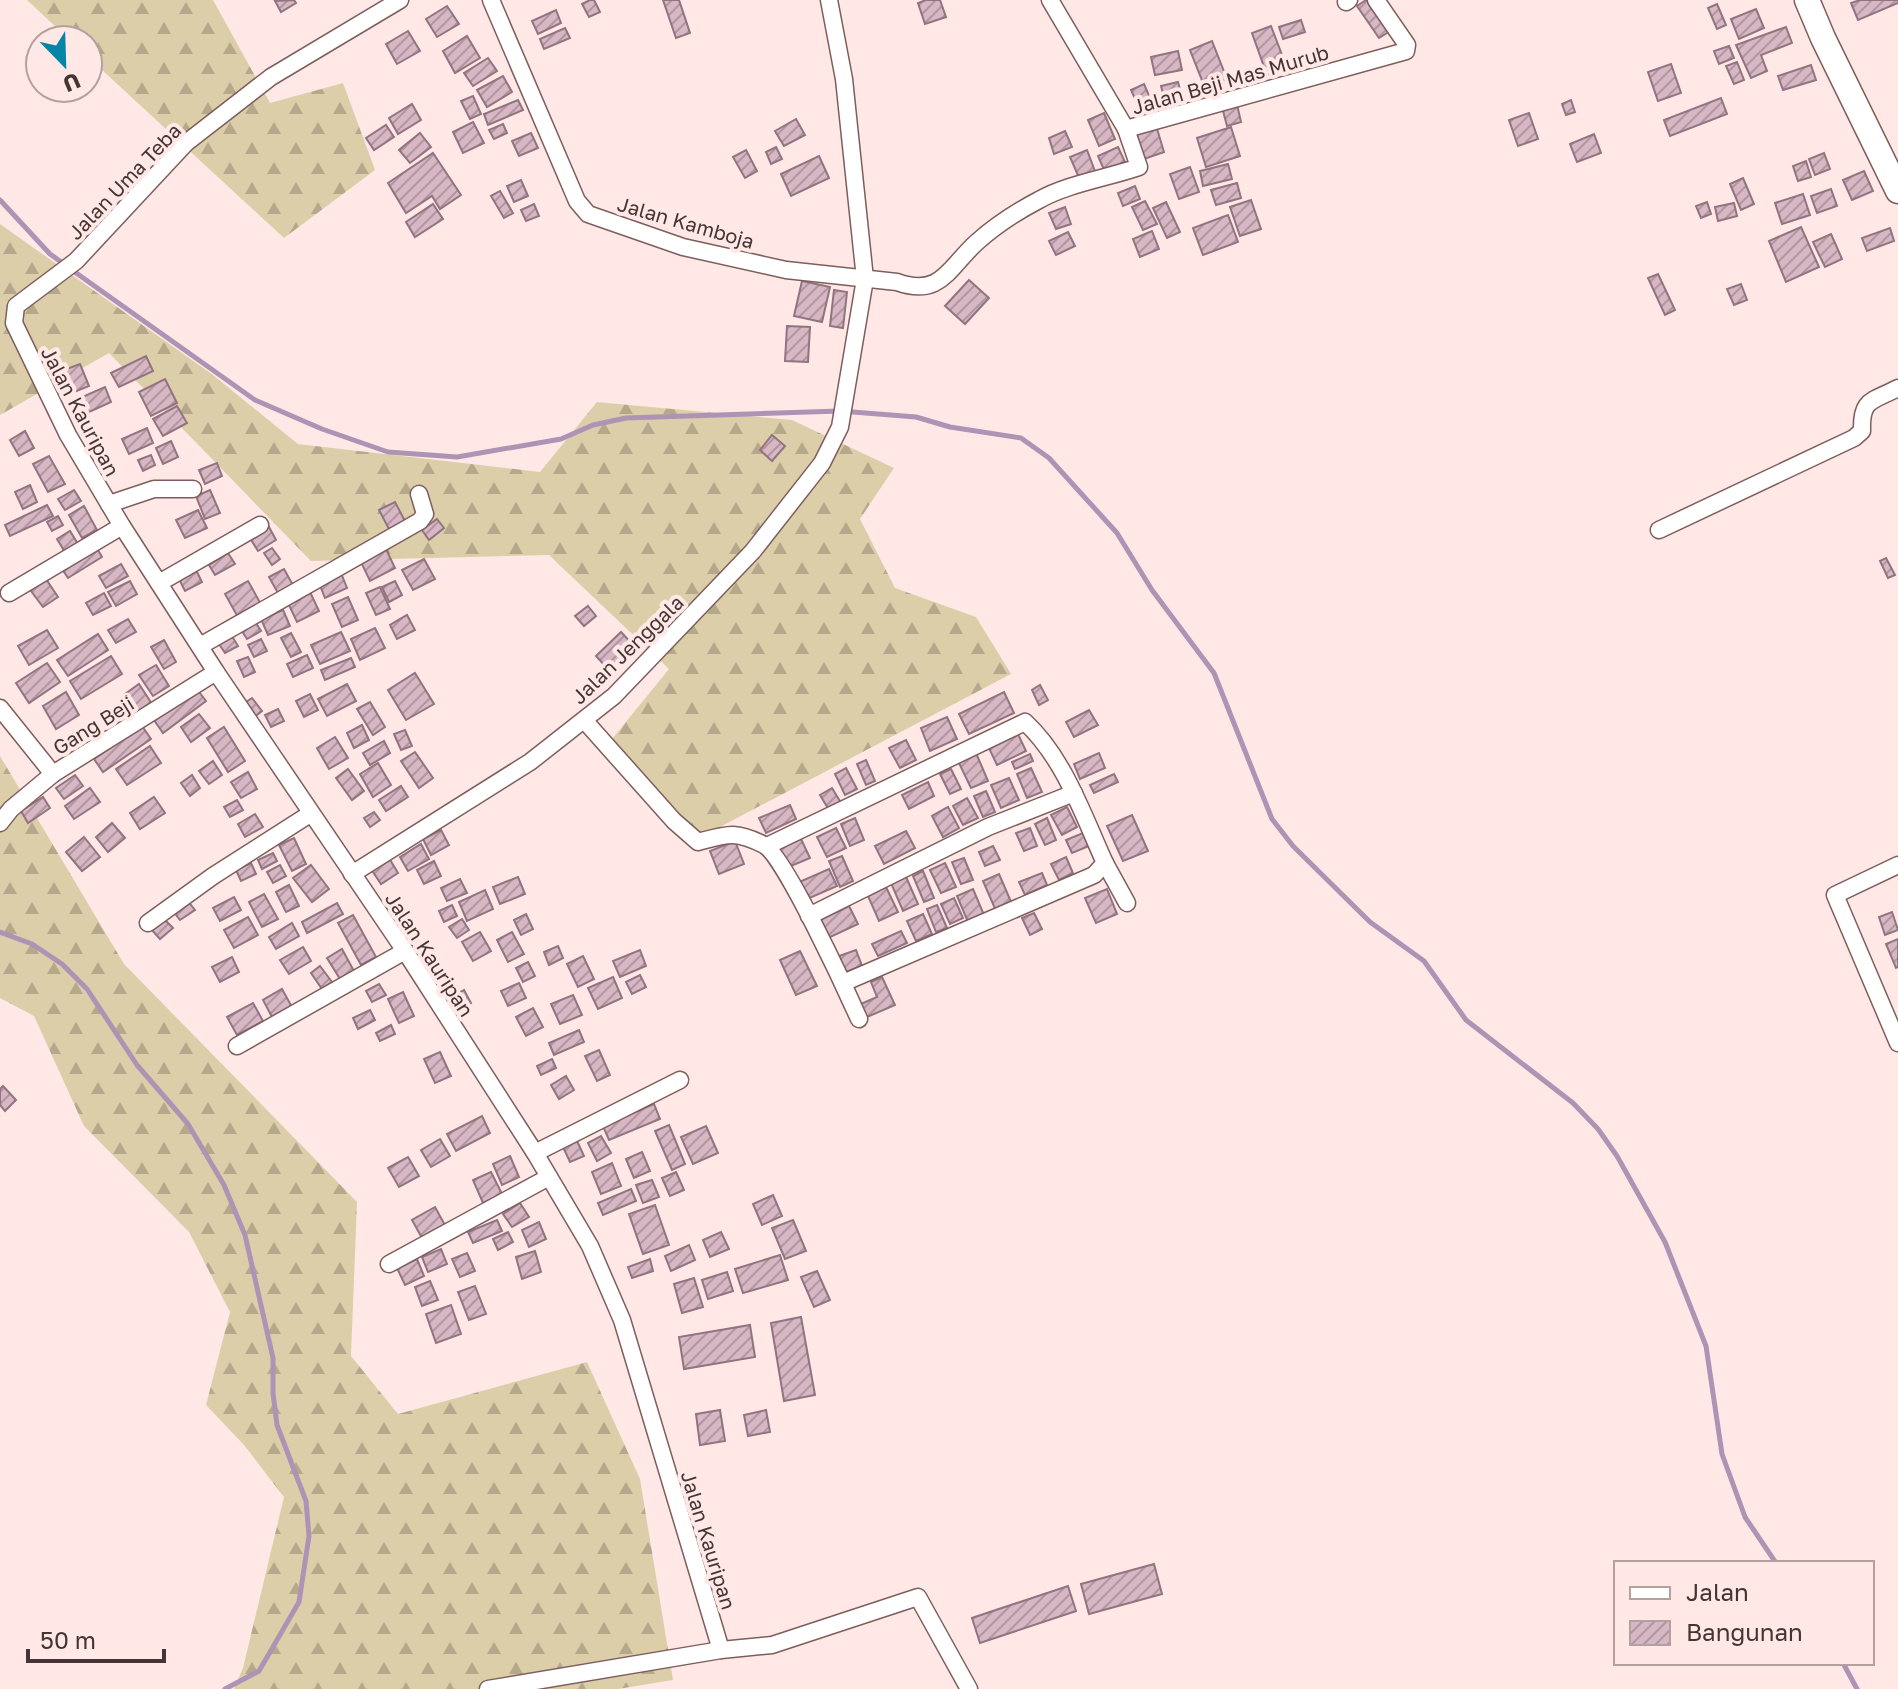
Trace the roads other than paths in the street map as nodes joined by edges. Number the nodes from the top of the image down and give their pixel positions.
1 (400, 0) edge
2 (491, 0) edge
3 (829, 0) edge
4 (1050, 0) edge
5 (1376, 0) edge
6 (1807, 0) edge
7 (1126, 129) junction
8 (1898, 191) edge
9 (865, 279) junction
10 (14, 323) joint
11 (1898, 388) edge
12 (193, 489) dead end
13 (419, 494) dead end
14 (109, 504) junction
15 (260, 525) dead end
16 (122, 526) junction
17 (1659, 530) dead end
18 (159, 583) junction
19 (9, 593) dead end
20 (200, 646) junction
21 (216, 672) junction
22 (0, 708) edge
23 (584, 720) junction
24 (53, 774) junction
25 (1074, 793) junction
26 (310, 814) junction
27 (0, 823) edge
28 (767, 846) junction
29 (1105, 863) junction
30 (1898, 865) edge
31 (352, 874) junction
32 (1127, 903) dead end
33 (809, 916) junction
34 (148, 923) dead end
35 (405, 951) junction
36 (843, 983) junction
37 (859, 1019) dead end
38 (1898, 1043) edge
39 (237, 1046) dead end
40 (680, 1080) dead end
41 (535, 1153) junction
42 (549, 1177) junction
43 (389, 1264) dead end
44 (721, 1650) junction
45 (488, 1689) edge
46 (969, 1689) edge

1 - 10 street, Jalan Uma Teba
2 - 9 street, Jalan Kamboja
3 - 9 street
4 - 7 street
5 - 7 street, Jalan Beji Mas Murub
6 - 8 main road
7 - 9 street, Jalan Beji Mas Murub
9 - 23 street, Jalan Jenggala
10 - 14 street, Jalan Kauripan
11 - 17 street
12 - 14 street
13 - 20 street
14 - 16 street, Jalan Kauripan
15 - 18 street
16 - 18 street, Jalan Kauripan
16 - 19 street
18 - 20 street, Jalan Kauripan
20 - 21 street, Jalan Kauripan
21 - 24 street, Gang Beji
21 - 26 street, Jalan Kauripan
22 - 24 street
23 - 28 street
23 - 31 street, Jalan Jenggala
24 - 27 street, Gang Beji
25 - 28 street
25 - 29 street
25 - 33 street
26 - 31 street, Jalan Kauripan
26 - 34 street
28 - 33 street
29 - 32 street
29 - 36 street
30 - 38 street
31 - 35 street, Jalan Kauripan
33 - 36 street
35 - 39 street
35 - 41 street, Jalan Kauripan
36 - 37 street
40 - 41 street
41 - 42 street, Jalan Kauripan
42 - 43 street
42 - 44 street, Jalan Kauripan
44 - 45 street
44 - 46 street

